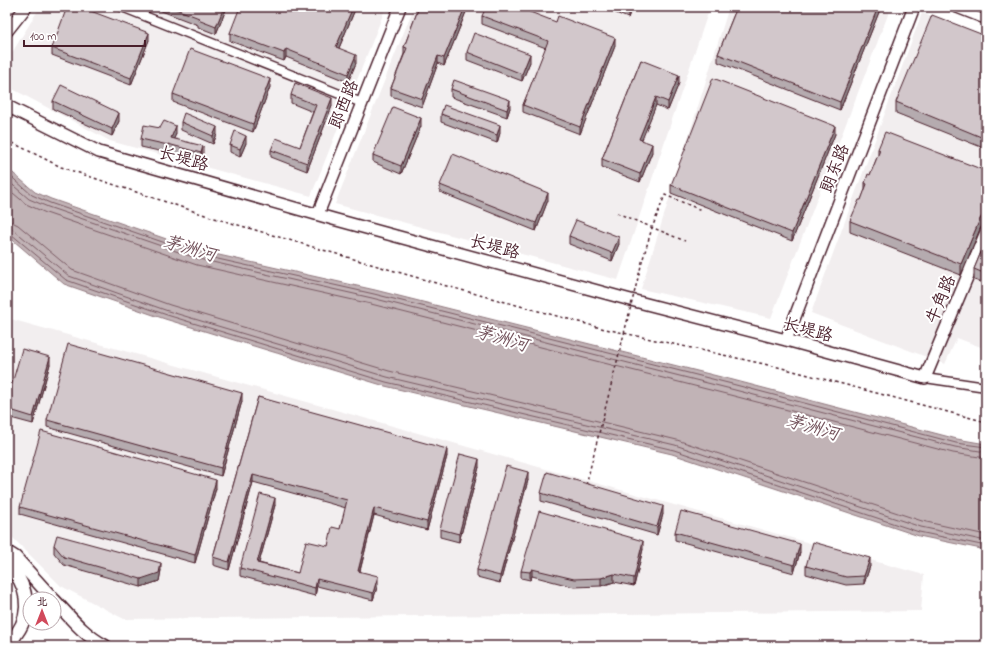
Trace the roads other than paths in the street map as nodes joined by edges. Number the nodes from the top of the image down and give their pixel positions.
1 (26, 7) edge
2 (122, 7) edge
3 (400, 7) edge
4 (914, 7) edge
5 (953, 7) edge
6 (986, 20) edge
7 (7, 31) edge
8 (362, 103) junction
9 (7, 104) edge
10 (318, 214) junction
11 (986, 232) edge
12 (786, 340) junction
13 (925, 378) junction
14 (986, 387) edge
15 (7, 552) edge
16 (7, 566) edge
17 (47, 591) edge
18 (62, 608) edge
19 (7, 645) edge
20 (105, 646) edge

1 - 7 street
2 - 8 street
3 - 8 street, 郎西路
4 - 12 street, 朗东路
5 - 6 street
8 - 10 street, 郎西路
9 - 10 street, 长堤路
10 - 12 street, 长堤路
11 - 13 street, 牛角路
12 - 13 street, 长堤路
13 - 14 street, 长堤路
15 - 17 main road
16 - 19 main road
18 - 20 main road

